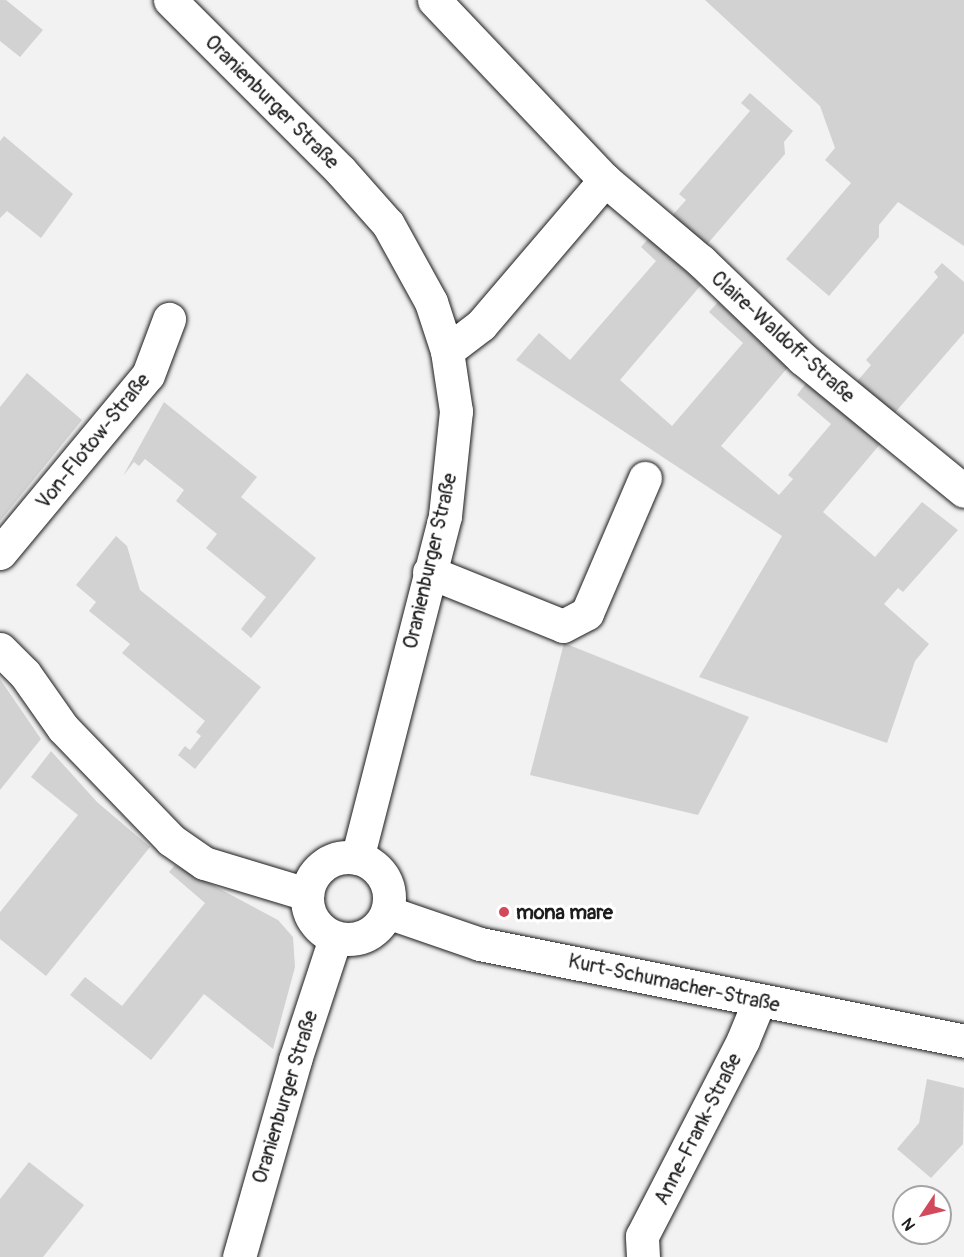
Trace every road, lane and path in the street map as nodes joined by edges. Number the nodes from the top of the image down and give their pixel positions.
1 (170, 0) edge
2 (435, 0) edge
3 (605, 180) junction
4 (169, 319) dead end
5 (447, 351) junction
6 (645, 478) dead end
7 (964, 490) edge
8 (0, 553) edge
9 (429, 572) junction
10 (0, 649) edge
11 (357, 858) junction
12 (307, 894) junction
13 (387, 912) junction
14 (335, 938) junction
15 (759, 1001) junction
16 (964, 1041) edge
17 (239, 1257) edge
18 (644, 1257) edge

1 - 5 street, Oranienburger Straße
2 - 3 street, Claire-Waldoff-Straße
3 - 5 street
3 - 7 street, Claire-Waldoff-Straße
4 - 8 street, Von-Flotow-Straße
5 - 9 street, Oranienburger Straße
6 - 9 street
9 - 11 street, Oranienburger Straße
10 - 12 street
11 - 12 street
11 - 13 street
12 - 14 street
13 - 14 street
13 - 15 street, Kurt-Schumacher-Straße
14 - 17 street, Oranienburger Straße
15 - 16 street, Kurt-Schumacher-Straße
15 - 18 street, Anne-Frank-Straße

